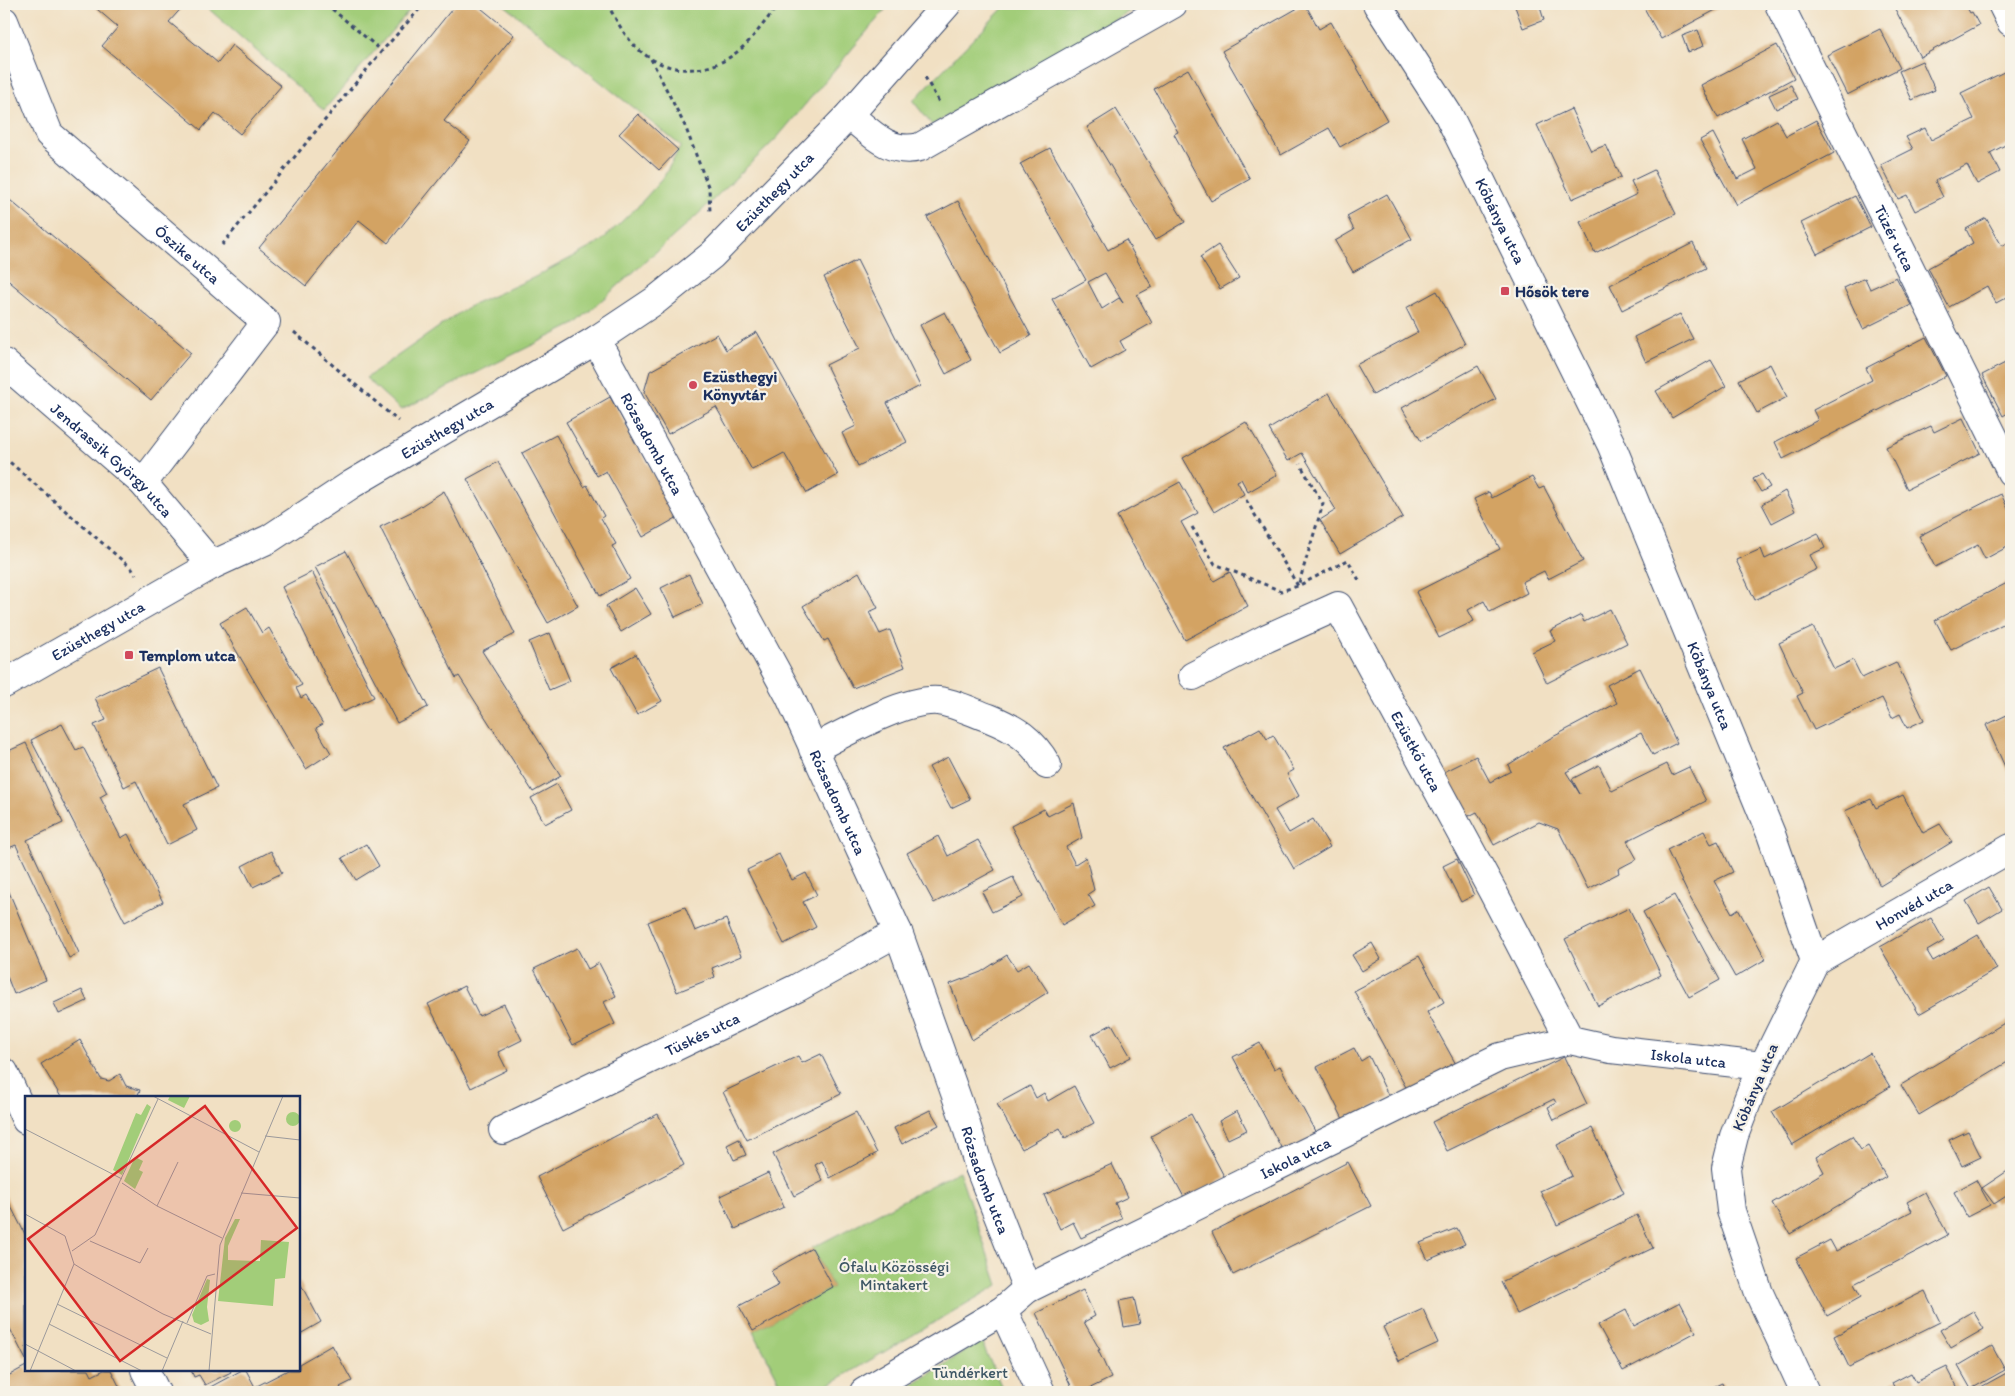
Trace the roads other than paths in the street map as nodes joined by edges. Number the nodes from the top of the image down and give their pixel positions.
1 (947, 4) edge
2 (1172, 4) edge
3 (1377, 4) edge
4 (1779, 4) edge
5 (2002, 4) edge
6 (4, 21) edge
7 (2011, 22) edge
8 (849, 115) junction
9 (596, 340) junction
10 (4, 363) edge
11 (2011, 472) edge
12 (143, 483) junction
13 (212, 565) junction
14 (1193, 676) dead end
15 (4, 684) edge
16 (813, 749) junction
17 (1047, 765) dead end
18 (2011, 848) edge
19 (898, 932) junction
20 (1815, 961) junction
21 (1570, 1040) junction
22 (1762, 1066) junction
23 (4, 1072) edge
24 (25, 1118) edge
25 (503, 1130) dead end
26 (1026, 1289) junction
27 (1003, 1310) junction
28 (146, 1371) edge
29 (156, 1392) edge
30 (864, 1392) edge
31 (1041, 1392) edge
32 (1805, 1392) edge

1 - 8 street, Ezüsthegy utca
2 - 8 street
3 - 20 street, Kőbánya utca
4 - 11 street, Tüzér utca
5 - 7 street
6 - 12 street, Őszike utca
8 - 9 street, Ezüsthegy utca
9 - 13 street, Ezüsthegy utca
9 - 16 street, Rózsadomb utca
10 - 12 street, Jendrassik György utca
12 - 13 street, Jendrassik György utca
13 - 15 street, Ezüsthegy utca
14 - 21 street, Ezüstkő utca
16 - 17 street
16 - 19 street, Rózsadomb utca
18 - 20 street, Honvéd utca
19 - 25 street, Tüskés utca
19 - 26 street, Rózsadomb utca
20 - 22 street, Kőbánya utca
21 - 22 street, Iskola utca
21 - 26 street, Iskola utca
22 - 32 street, Kőbánya utca
23 - 24 street
26 - 27 street, Iskola utca
27 - 30 street, Iskola utca
27 - 31 street
28 - 29 street

